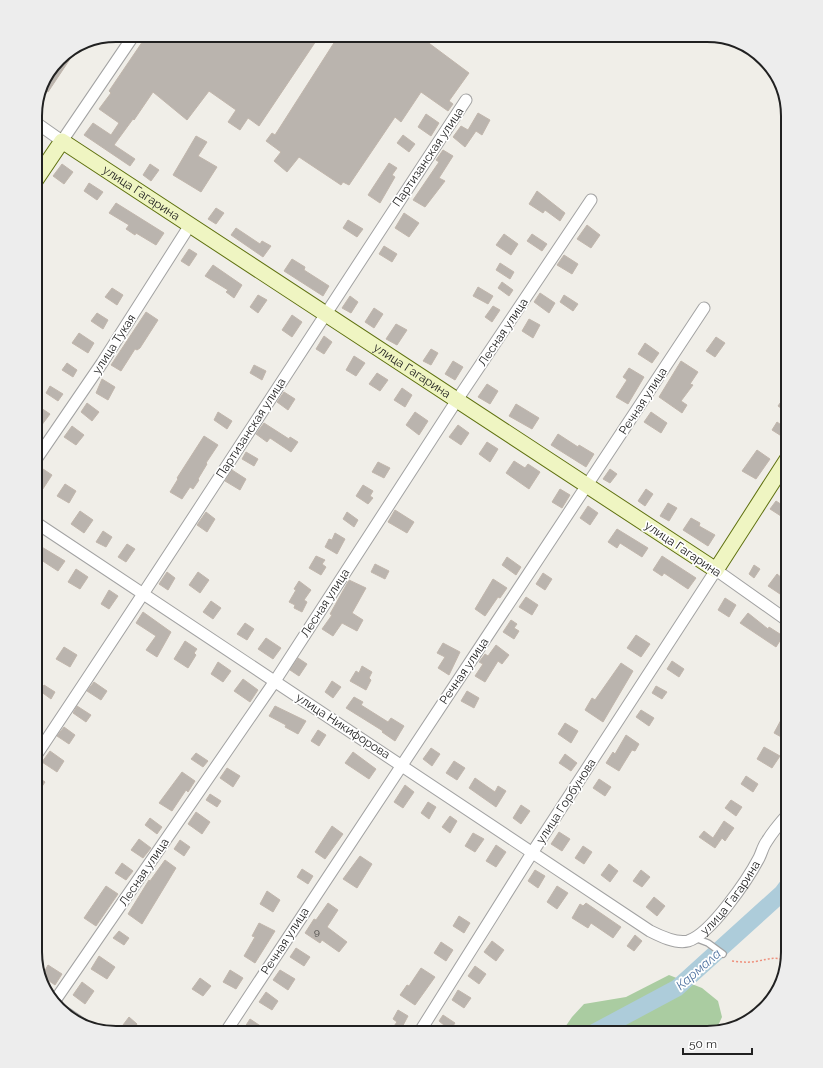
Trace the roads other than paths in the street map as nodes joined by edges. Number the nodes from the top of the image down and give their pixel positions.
1 (129, 42) edge
2 (466, 100) dead end
3 (42, 127) edge
4 (62, 141) junction
5 (42, 171) edge
6 (591, 200) dead end
7 (190, 225) junction
8 (704, 308) dead end
9 (325, 313) junction
10 (457, 400) junction
11 (42, 451) edge
12 (781, 469) edge
13 (588, 486) junction
14 (42, 527) edge
15 (716, 570) junction
16 (144, 594) junction
17 (781, 616) edge
18 (275, 681) junction
19 (42, 747) edge
20 (402, 765) junction
21 (781, 823) edge
22 (532, 853) junction
23 (650, 931) joint
24 (695, 938) junction
25 (723, 954) dead end
26 (57, 997) edge
27 (230, 1026) edge
28 (423, 1026) edge

1 - 4 street
2 - 9 street, Партизанская улица
3 - 4 street, улица Гагарина
4 - 5 main road
4 - 7 main road, улица Гагарина
6 - 10 street, Лесная улица
7 - 9 main road, улица Гагарина
7 - 11 street, улица Тукая
8 - 13 street, Речная улица
9 - 10 main road, улица Гагарина
9 - 16 street, Партизанская улица
10 - 13 main road, улица Гагарина
10 - 18 street, Лесная улица
12 - 15 main road
13 - 15 main road, улица Гагарина
13 - 20 street, Речная улица
14 - 16 street, улица Никифорова
15 - 17 street, улица Гагарина
15 - 22 street, улица Горбунова
16 - 18 street, улица Никифорова
16 - 19 street, Партизанская улица
18 - 20 street, улица Никифорова
18 - 26 street, Лесная улица
20 - 22 street, улица Никифорова
20 - 27 street, Речная улица
21 - 24 street, улица Гагарина
22 - 23 street, улица Никифорова
22 - 28 street, улица Горбунова
23 - 24 street, улица Гагарина
24 - 25 lane

